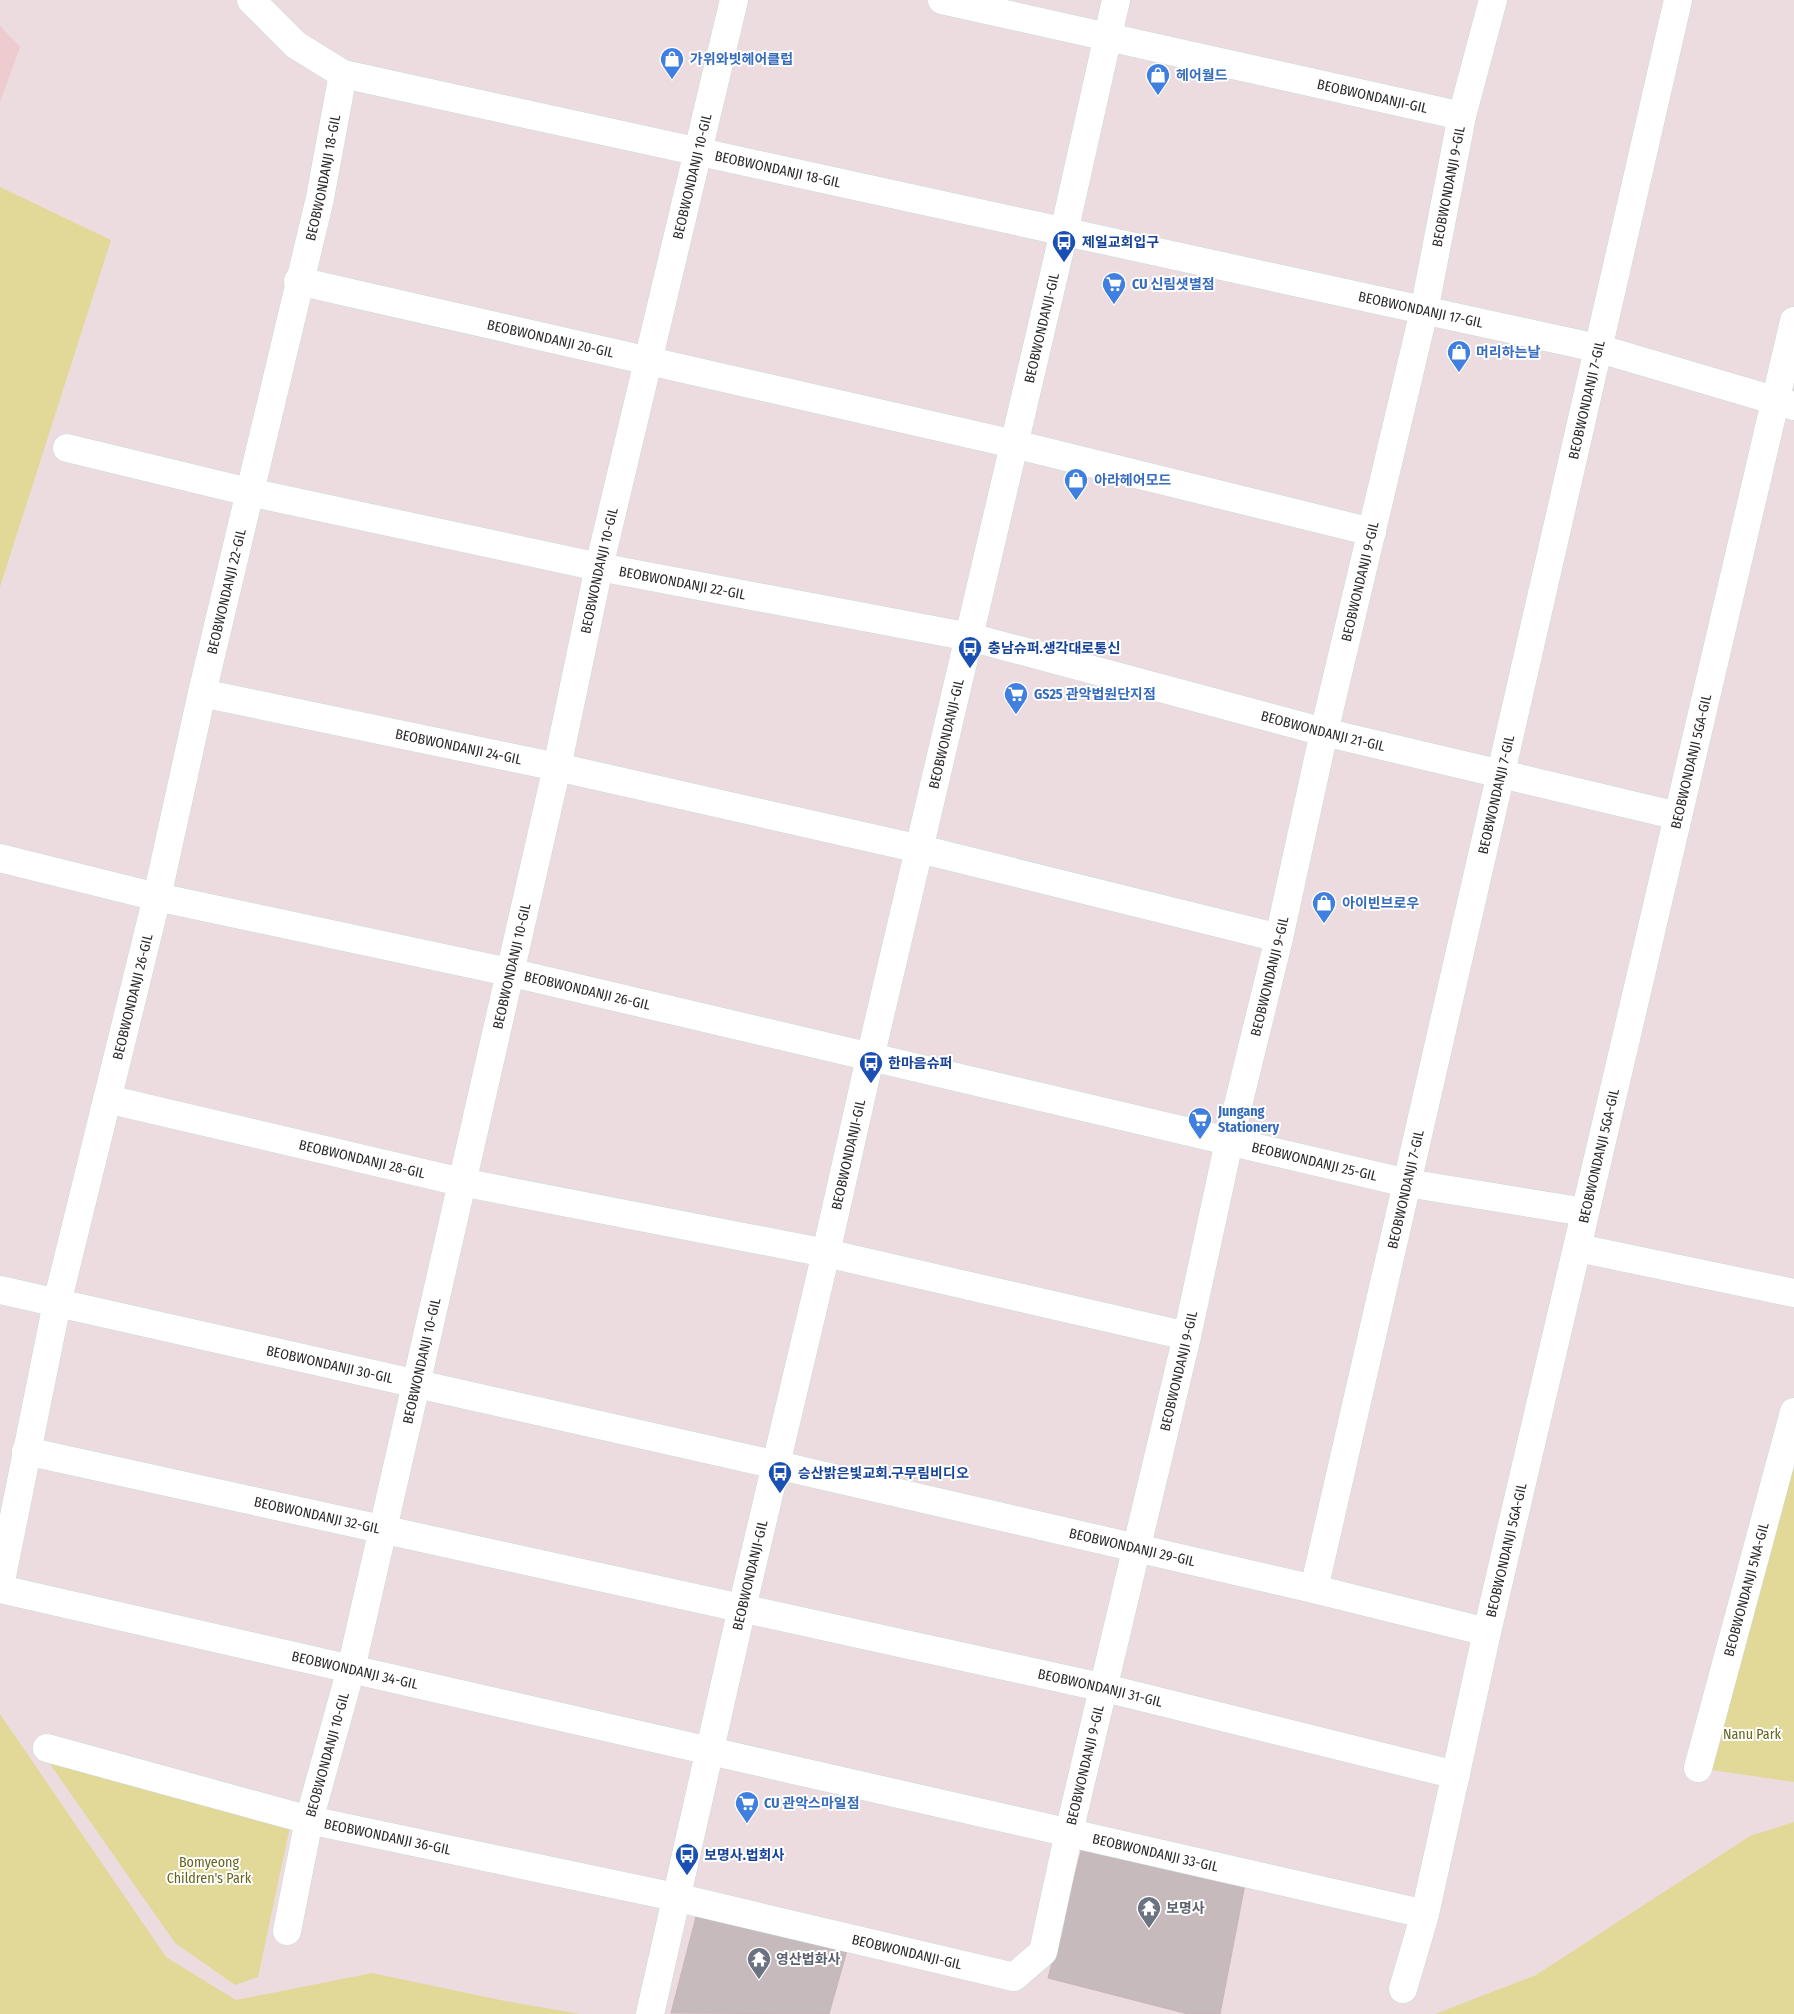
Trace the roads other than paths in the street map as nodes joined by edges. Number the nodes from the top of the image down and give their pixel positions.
1 (251, 0) edge
2 (734, 0) edge
3 (942, 0) edge
4 (1116, 0) edge
5 (1493, 0) edge
6 (1678, 0) edge
7 (1107, 37) junction
8 (343, 74) junction
9 (1462, 116) junction
10 (699, 152) junction
11 (1064, 232) junction
12 (298, 281) junction
13 (1424, 311) junction
14 (1794, 321) edge
15 (1597, 348) junction
16 (650, 360) junction
17 (1784, 404) edge
18 (1014, 444) junction
19 (67, 448) dead end
20 (249, 492) junction
21 (1372, 532) junction
22 (599, 567) junction
23 (970, 637) junction
24 (202, 693) junction
25 (1324, 732) junction
26 (557, 767) junction
27 (1501, 774) junction
28 (1678, 816) junction
29 (920, 850) junction
30 (0, 858) edge
31 (157, 897) junction
32 (1279, 938) junction
33 (508, 972) junction
34 (870, 1058) junction
35 (106, 1098) junction
36 (1229, 1142) junction
37 (461, 1182) junction
38 (1407, 1183) junction
39 (1585, 1212) junction
40 (1578, 1248) junction
41 (826, 1254) junction
42 (0, 1290) edge
43 (1794, 1294) edge
44 (57, 1303) junction
45 (1187, 1336) junction
46 (415, 1382) junction
47 (1794, 1412) edge
48 (26, 1451) junction
49 (778, 1465) junction
50 (381, 1530) junction
51 (1136, 1548) junction
52 (0, 1587) edge
53 (1314, 1589) junction
54 (742, 1608) junction
55 (1487, 1632) junction
56 (351, 1669) junction
57 (1105, 1688) junction
58 (47, 1748) dead end
59 (710, 1750) junction
60 (1698, 1768) dead end
61 (1456, 1775) junction
62 (309, 1820) junction
63 (1069, 1832) junction
64 (675, 1897) junction
65 (1425, 1914) junction
66 (287, 1931) dead end
67 (1043, 1952) joint
68 (1403, 1989) dead end
69 (650, 2014) edge

1 - 8 street, BEOBWONDANJI 18-GIL
2 - 10 street, BEOBWONDANJI 10-GIL
3 - 7 street
4 - 7 street, BEOBWONDANJI-GIL
5 - 9 street, BEOBWONDANJI 9-GIL
6 - 15 street, BEOBWONDANJI 7-GIL
7 - 9 street, BEOBWONDANJI-GIL
7 - 11 street, BEOBWONDANJI-GIL
8 - 10 street, BEOBWONDANJI 18-GIL
8 - 12 street, BEOBWONDANJI 18-GIL
9 - 13 street, BEOBWONDANJI 9-GIL
10 - 11 street, BEOBWONDANJI 18-GIL
10 - 16 street, BEOBWONDANJI 10-GIL
11 - 13 street, BEOBWONDANJI 17-GIL
11 - 18 street, BEOBWONDANJI-GIL
12 - 16 street, BEOBWONDANJI 20-GIL
12 - 20 street
13 - 15 street, BEOBWONDANJI 17-GIL
13 - 21 street, BEOBWONDANJI 9-GIL
14 - 17 street, BEOBWONDANJI 5GA-GIL
15 - 17 street, BEOBWONDANJI 17-GIL
15 - 27 street, BEOBWONDANJI 7-GIL
16 - 18 street, BEOBWONDANJI 20-GIL
16 - 22 street, BEOBWONDANJI 10-GIL
17 - 28 street, BEOBWONDANJI 5GA-GIL
18 - 21 street
18 - 23 street, BEOBWONDANJI-GIL
19 - 20 street, BEOBWONDANJI 22-GIL
20 - 22 street, BEOBWONDANJI 22-GIL
20 - 24 street, BEOBWONDANJI 22-GIL
21 - 25 street, BEOBWONDANJI 9-GIL
22 - 23 street, BEOBWONDANJI 22-GIL
22 - 26 street, BEOBWONDANJI 10-GIL
23 - 25 street, BEOBWONDANJI 21-GIL
23 - 29 street, BEOBWONDANJI-GIL
24 - 26 street, BEOBWONDANJI 24-GIL
24 - 31 street
25 - 27 street, BEOBWONDANJI 21-GIL
25 - 32 street, BEOBWONDANJI 9-GIL
26 - 29 street, BEOBWONDANJI 24-GIL
26 - 33 street, BEOBWONDANJI 10-GIL
27 - 28 street, BEOBWONDANJI 21-GIL
27 - 38 street, BEOBWONDANJI 7-GIL
28 - 39 street, BEOBWONDANJI 5GA-GIL
29 - 32 street
29 - 34 street, BEOBWONDANJI-GIL
30 - 31 street, BEOBWONDANJI 26-GIL
31 - 33 street, BEOBWONDANJI 26-GIL
31 - 35 street, BEOBWONDANJI 26-GIL
32 - 36 street, BEOBWONDANJI 9-GIL
33 - 34 street, BEOBWONDANJI 26-GIL
33 - 37 street, BEOBWONDANJI 10-GIL
34 - 36 street, BEOBWONDANJI 25-GIL
34 - 41 street, BEOBWONDANJI-GIL
35 - 37 street, BEOBWONDANJI 28-GIL
35 - 44 street
36 - 38 street, BEOBWONDANJI 25-GIL
36 - 45 street, BEOBWONDANJI 9-GIL
37 - 41 street, BEOBWONDANJI 28-GIL
37 - 46 street, BEOBWONDANJI 10-GIL
38 - 39 street, BEOBWONDANJI 25-GIL
38 - 53 street, BEOBWONDANJI 7-GIL
39 - 40 street, BEOBWONDANJI 5GA-GIL
40 - 43 street
40 - 55 street, BEOBWONDANJI 5GA-GIL
41 - 45 street
41 - 49 street, BEOBWONDANJI-GIL
42 - 44 street, BEOBWONDANJI 30-GIL
44 - 46 street, BEOBWONDANJI 30-GIL
44 - 48 street
45 - 51 street, BEOBWONDANJI 9-GIL
46 - 49 street, BEOBWONDANJI 30-GIL
46 - 50 street, BEOBWONDANJI 10-GIL
47 - 60 street, BEOBWONDANJI 5NA-GIL
48 - 50 street, BEOBWONDANJI 32-GIL
48 - 52 street
49 - 51 street, BEOBWONDANJI 29-GIL
49 - 54 street, BEOBWONDANJI-GIL
50 - 54 street, BEOBWONDANJI 32-GIL
50 - 56 street, BEOBWONDANJI 10-GIL
51 - 53 street, BEOBWONDANJI 29-GIL
51 - 57 street, BEOBWONDANJI 9-GIL
52 - 56 street, BEOBWONDANJI 34-GIL
53 - 55 street, BEOBWONDANJI 29-GIL
54 - 57 street, BEOBWONDANJI 31-GIL
54 - 59 street, BEOBWONDANJI-GIL
55 - 61 street, BEOBWONDANJI 5GA-GIL
56 - 59 street, BEOBWONDANJI 34-GIL
56 - 62 street, BEOBWONDANJI 10-GIL
57 - 61 street, BEOBWONDANJI 31-GIL
57 - 63 street, BEOBWONDANJI 9-GIL
58 - 62 street, BEOBWONDANJI 36-GIL
59 - 63 street, BEOBWONDANJI 33-GIL
59 - 64 street, BEOBWONDANJI-GIL
61 - 65 street, BEOBWONDANJI 5GA-GIL
62 - 64 street, BEOBWONDANJI 36-GIL
62 - 66 street, BEOBWONDANJI 10-GIL
63 - 65 street, BEOBWONDANJI 33-GIL
63 - 67 street, BEOBWONDANJI 9-GIL
64 - 67 street, BEOBWONDANJI-GIL
64 - 69 street, BEOBWONDANJI-GIL
65 - 68 street, BEOBWONDANJI 5GA-GIL

